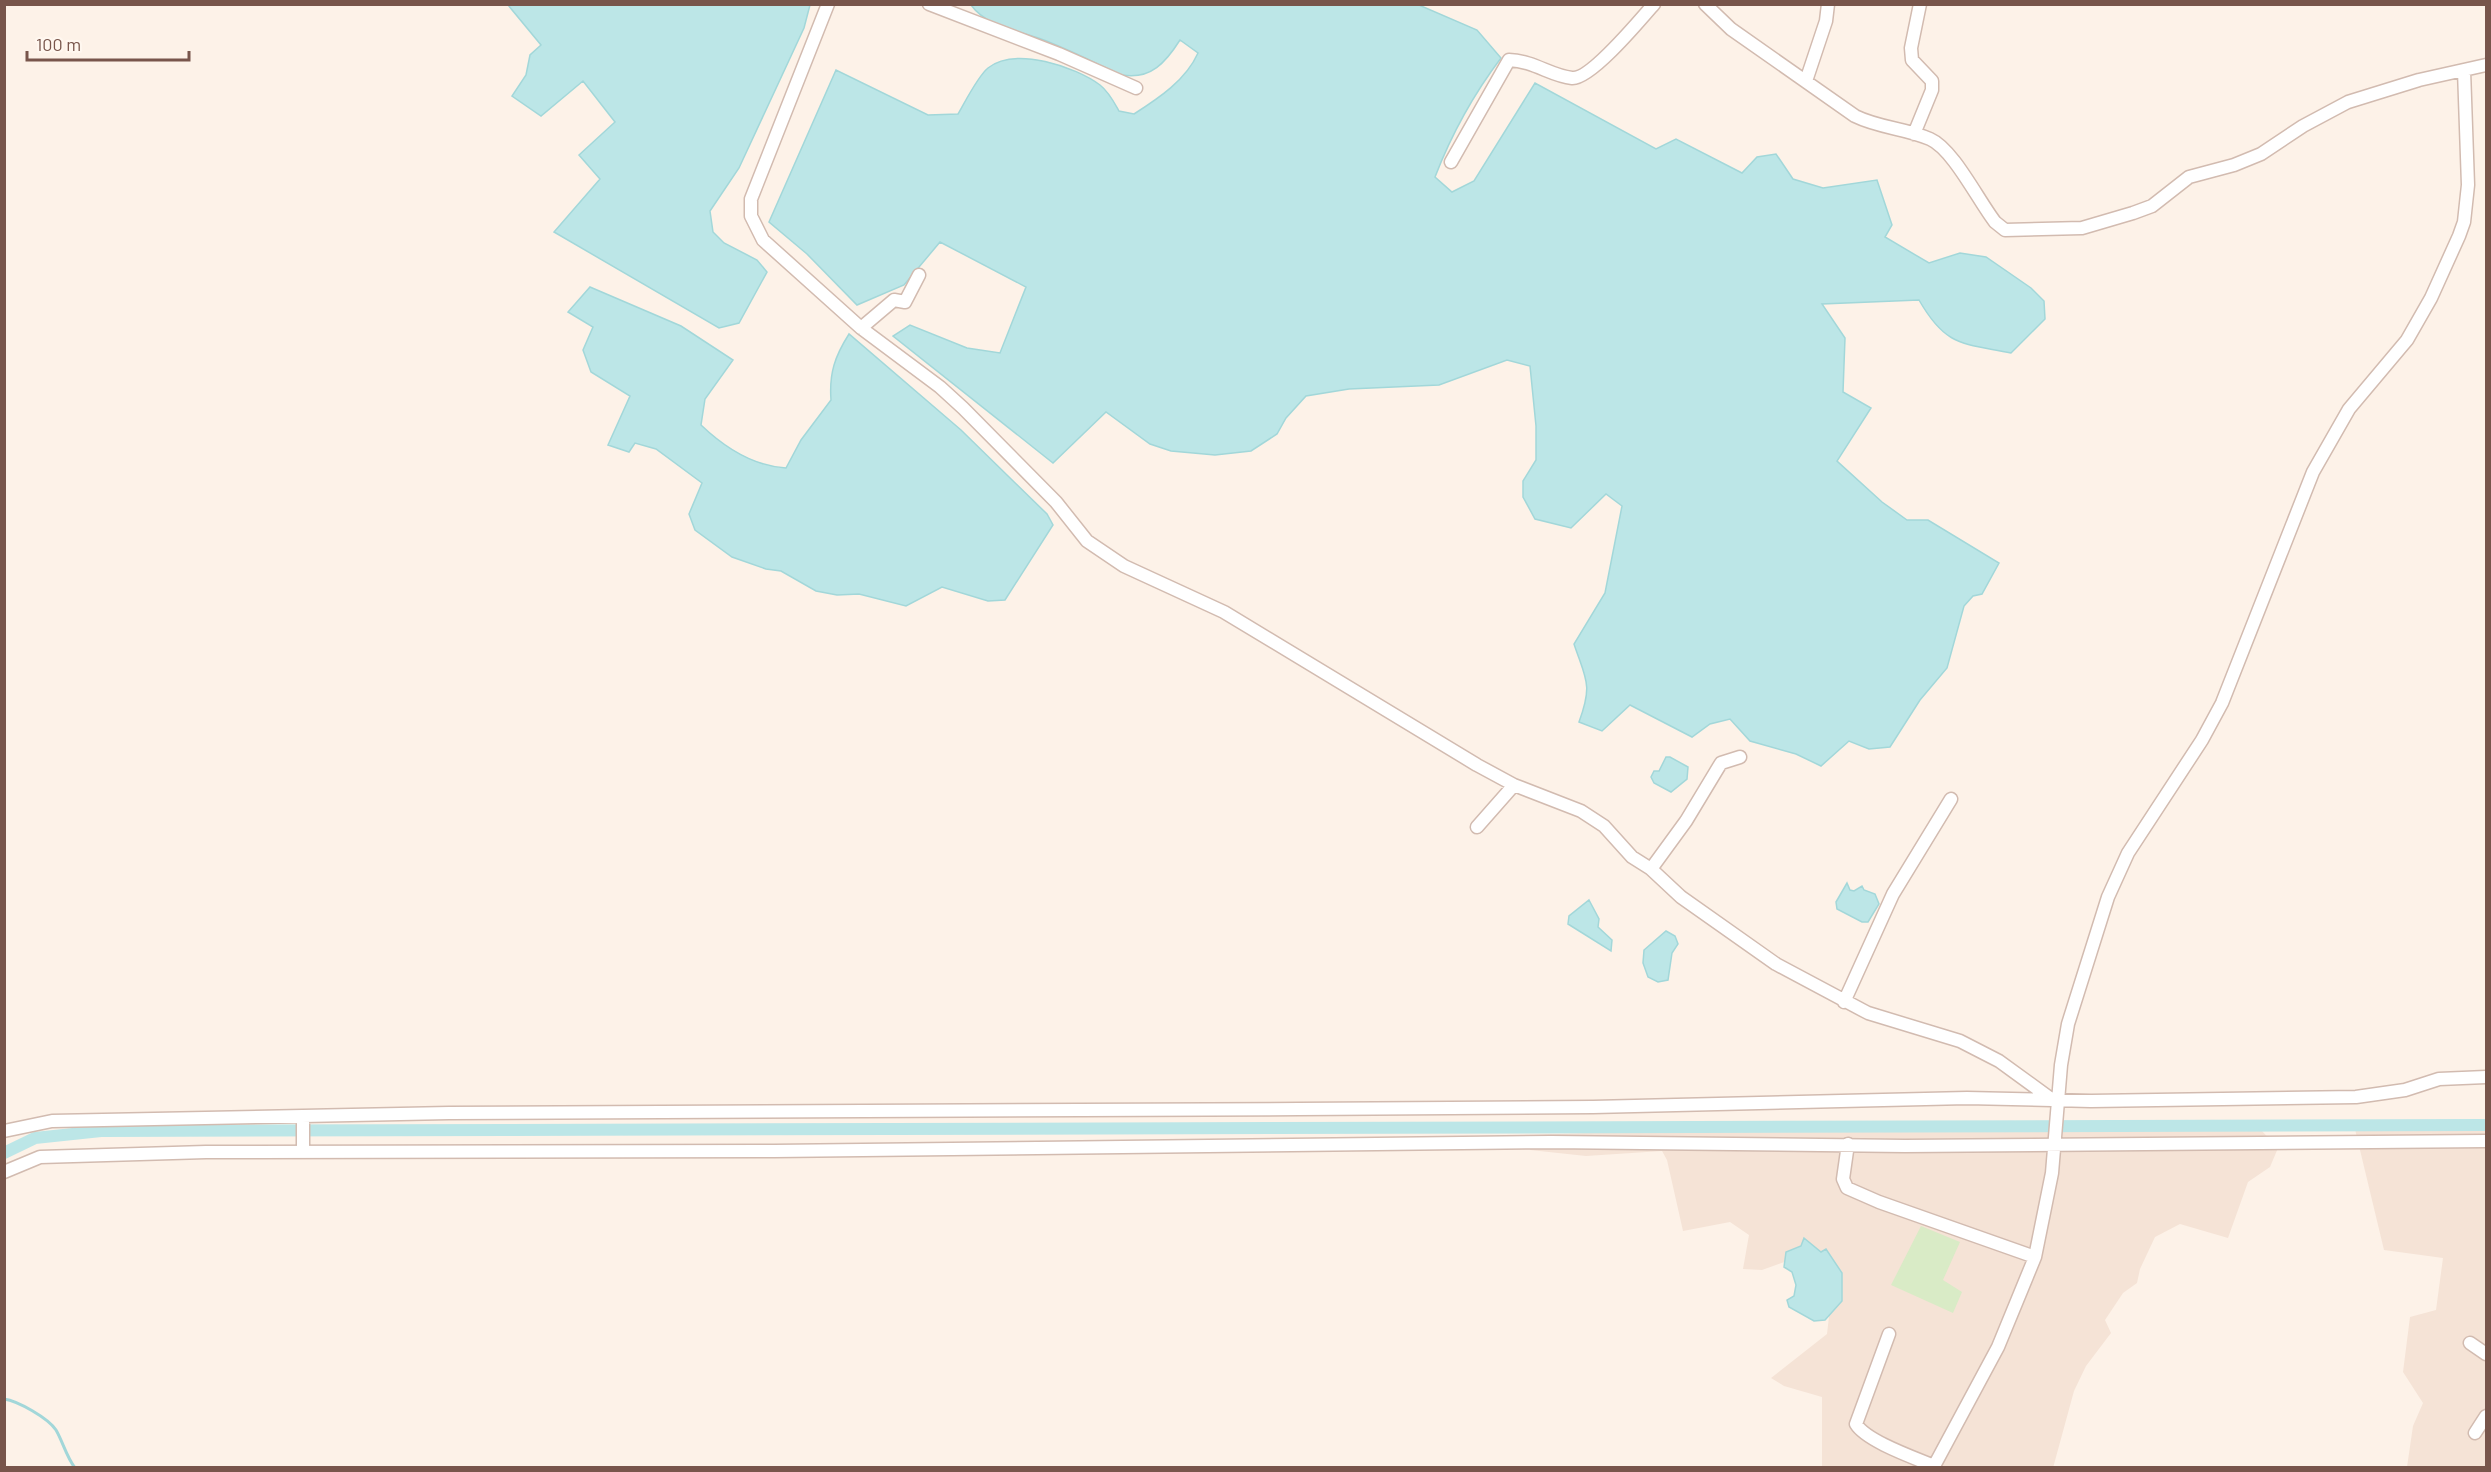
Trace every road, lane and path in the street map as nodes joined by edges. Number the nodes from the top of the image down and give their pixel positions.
1 (828, 4) edge
2 (929, 4) edge
3 (1654, 4) edge
4 (1705, 4) edge
5 (1828, 4) edge
6 (1920, 4) edge
7 (2487, 65) edge
8 (2464, 70) junction
9 (1806, 81) junction
10 (1136, 88) dead end
11 (1914, 134) junction
12 (1451, 162) dead end
13 (919, 275) dead end
14 (861, 328) junction
15 (1740, 757) dead end
16 (1514, 785) junction
17 (1951, 800) dead end
18 (1477, 827) dead end
19 (1651, 869) junction
20 (1844, 1002) junction
21 (2487, 1077) edge
22 (2056, 1103) junction
23 (304, 1120) junction
24 (4, 1131) edge
25 (2056, 1139) junction
26 (2487, 1141) edge
27 (1848, 1144) junction
28 (303, 1148) junction
29 (4, 1172) edge
30 (2035, 1257) junction
31 (1889, 1334) dead end
32 (2470, 1344) dead end
33 (2487, 1354) edge
34 (2487, 1416) edge
35 (2475, 1433) dead end
36 (1933, 1467) edge

1 - 14 street
2 - 10 street
3 - 12 street
4 - 9 street
5 - 9 street
6 - 11 street
7 - 8 street
8 - 11 street
8 - 22 street
9 - 11 street
13 - 14 street
14 - 16 street
15 - 19 street
16 - 18 street
16 - 19 street
17 - 20 street
19 - 20 street
20 - 22 street
21 - 22 street
22 - 23 street
22 - 25 street
23 - 24 street
23 - 28 street
25 - 26 street
25 - 27 street
25 - 30 street
27 - 28 street
27 - 30 street
28 - 29 street
30 - 36 street
31 - 36 street
32 - 33 street
34 - 35 street

